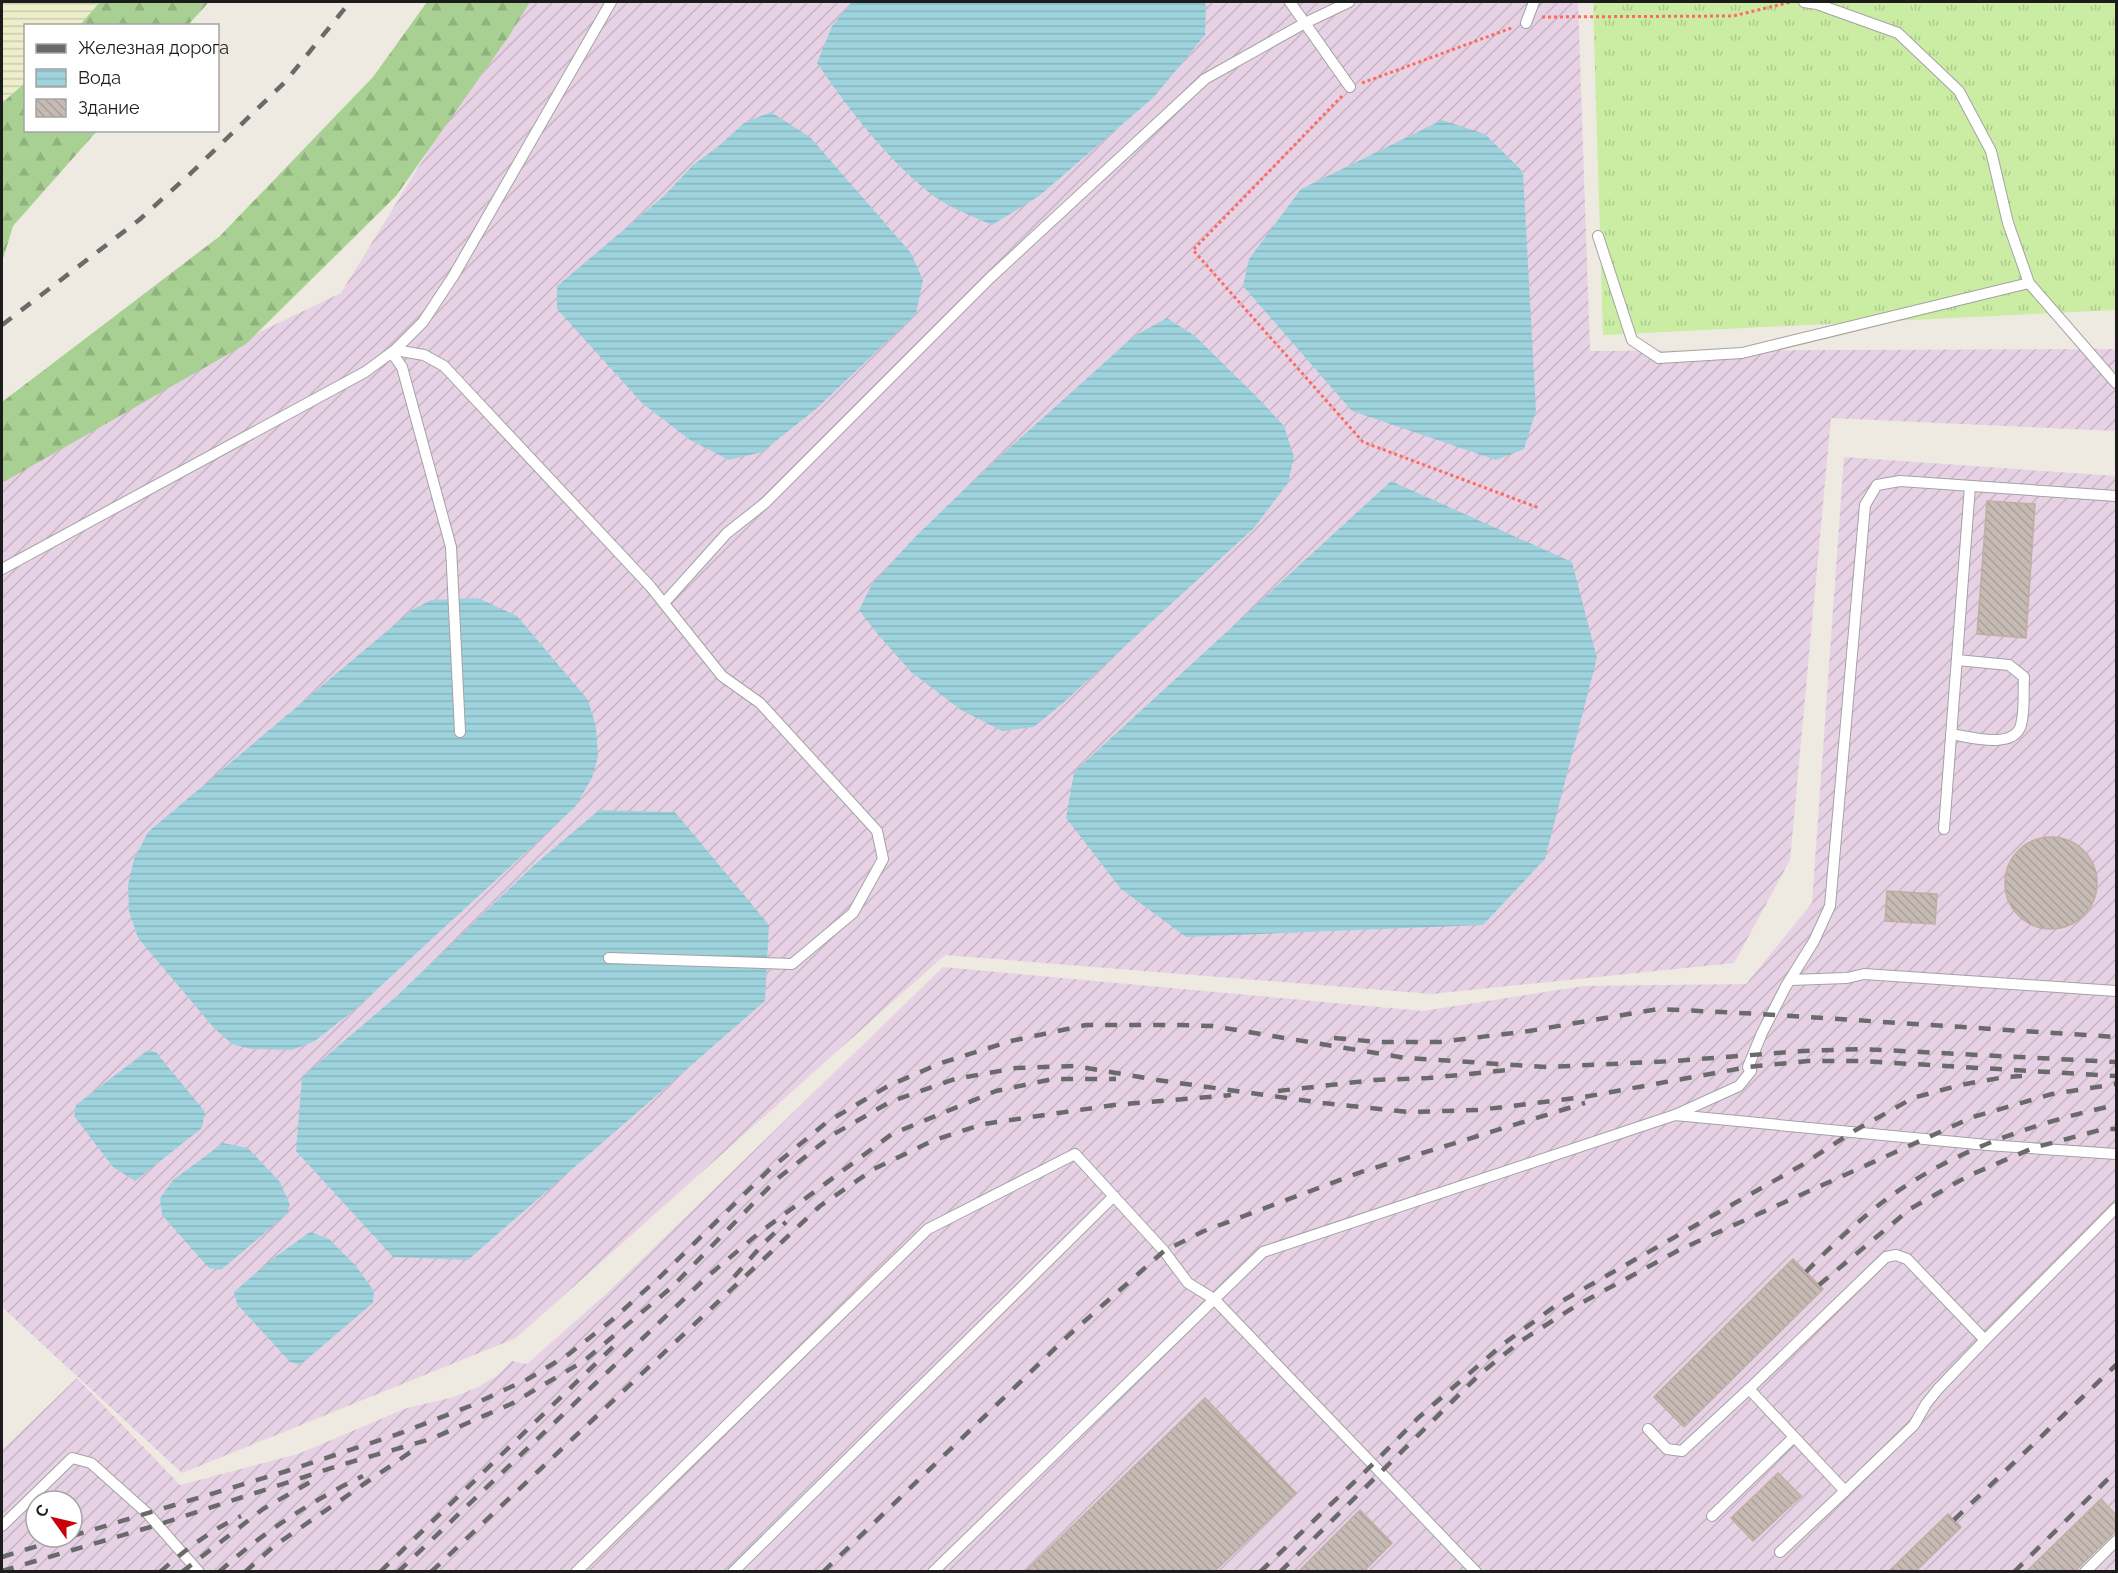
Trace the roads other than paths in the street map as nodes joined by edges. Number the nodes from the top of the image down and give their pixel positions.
1 (611, 2) edge
2 (1290, 2) edge
3 (1349, 2) edge
4 (1534, 2) edge
5 (1804, 2) edge
6 (1305, 23) junction
7 (1526, 23) road end
8 (1350, 87) road end
9 (1598, 236) dead end
10 (2029, 283) junction
11 (393, 352) junction
12 (2116, 383) edge
13 (1970, 486) junction
14 (2116, 496) edge
15 (2, 569) edge
16 (664, 603) junction
17 (1957, 660) junction
18 (460, 732) dead end
19 (1951, 734) junction
20 (1944, 829) dead end
21 (609, 958) dead end
22 (1790, 980) junction
23 (2116, 991) edge
24 (1675, 1115) junction
25 (2116, 1154) edge
26 (1114, 1196) junction
27 (2116, 1208) edge
28 (1214, 1299) junction
29 (1985, 1340) junction
30 (1749, 1389) junction
31 (1648, 1429) dead end
32 (1794, 1437) junction
33 (1845, 1491) junction
34 (1712, 1516) dead end
35 (2, 1526) edge
36 (2116, 1541) edge
37 (1780, 1552) dead end
38 (200, 1572) edge
39 (576, 1572) edge
40 (733, 1572) edge
41 (933, 1572) edge
42 (1476, 1572) edge
43 (2085, 1572) edge

1 - 11 lane
2 - 6 lane
3 - 6 lane
4 - 7 lane
5 - 10 lane
6 - 8 lane
6 - 16 lane
9 - 10 lane
10 - 12 lane
11 - 15 lane
11 - 16 lane
11 - 18 lane
13 - 14 lane
13 - 17 lane
13 - 22 lane
16 - 21 lane
17 - 19 lane
17 - 19 lane
19 - 20 lane
22 - 23 lane
22 - 24 lane
24 - 25 lane
24 - 28 lane
26 - 28 lane
26 - 39 lane
26 - 40 lane
27 - 29 lane
28 - 41 lane
28 - 42 lane
29 - 30 lane
29 - 33 lane
30 - 31 lane
30 - 32 lane
32 - 33 lane
32 - 34 lane
33 - 37 lane
35 - 38 lane
36 - 43 lane

